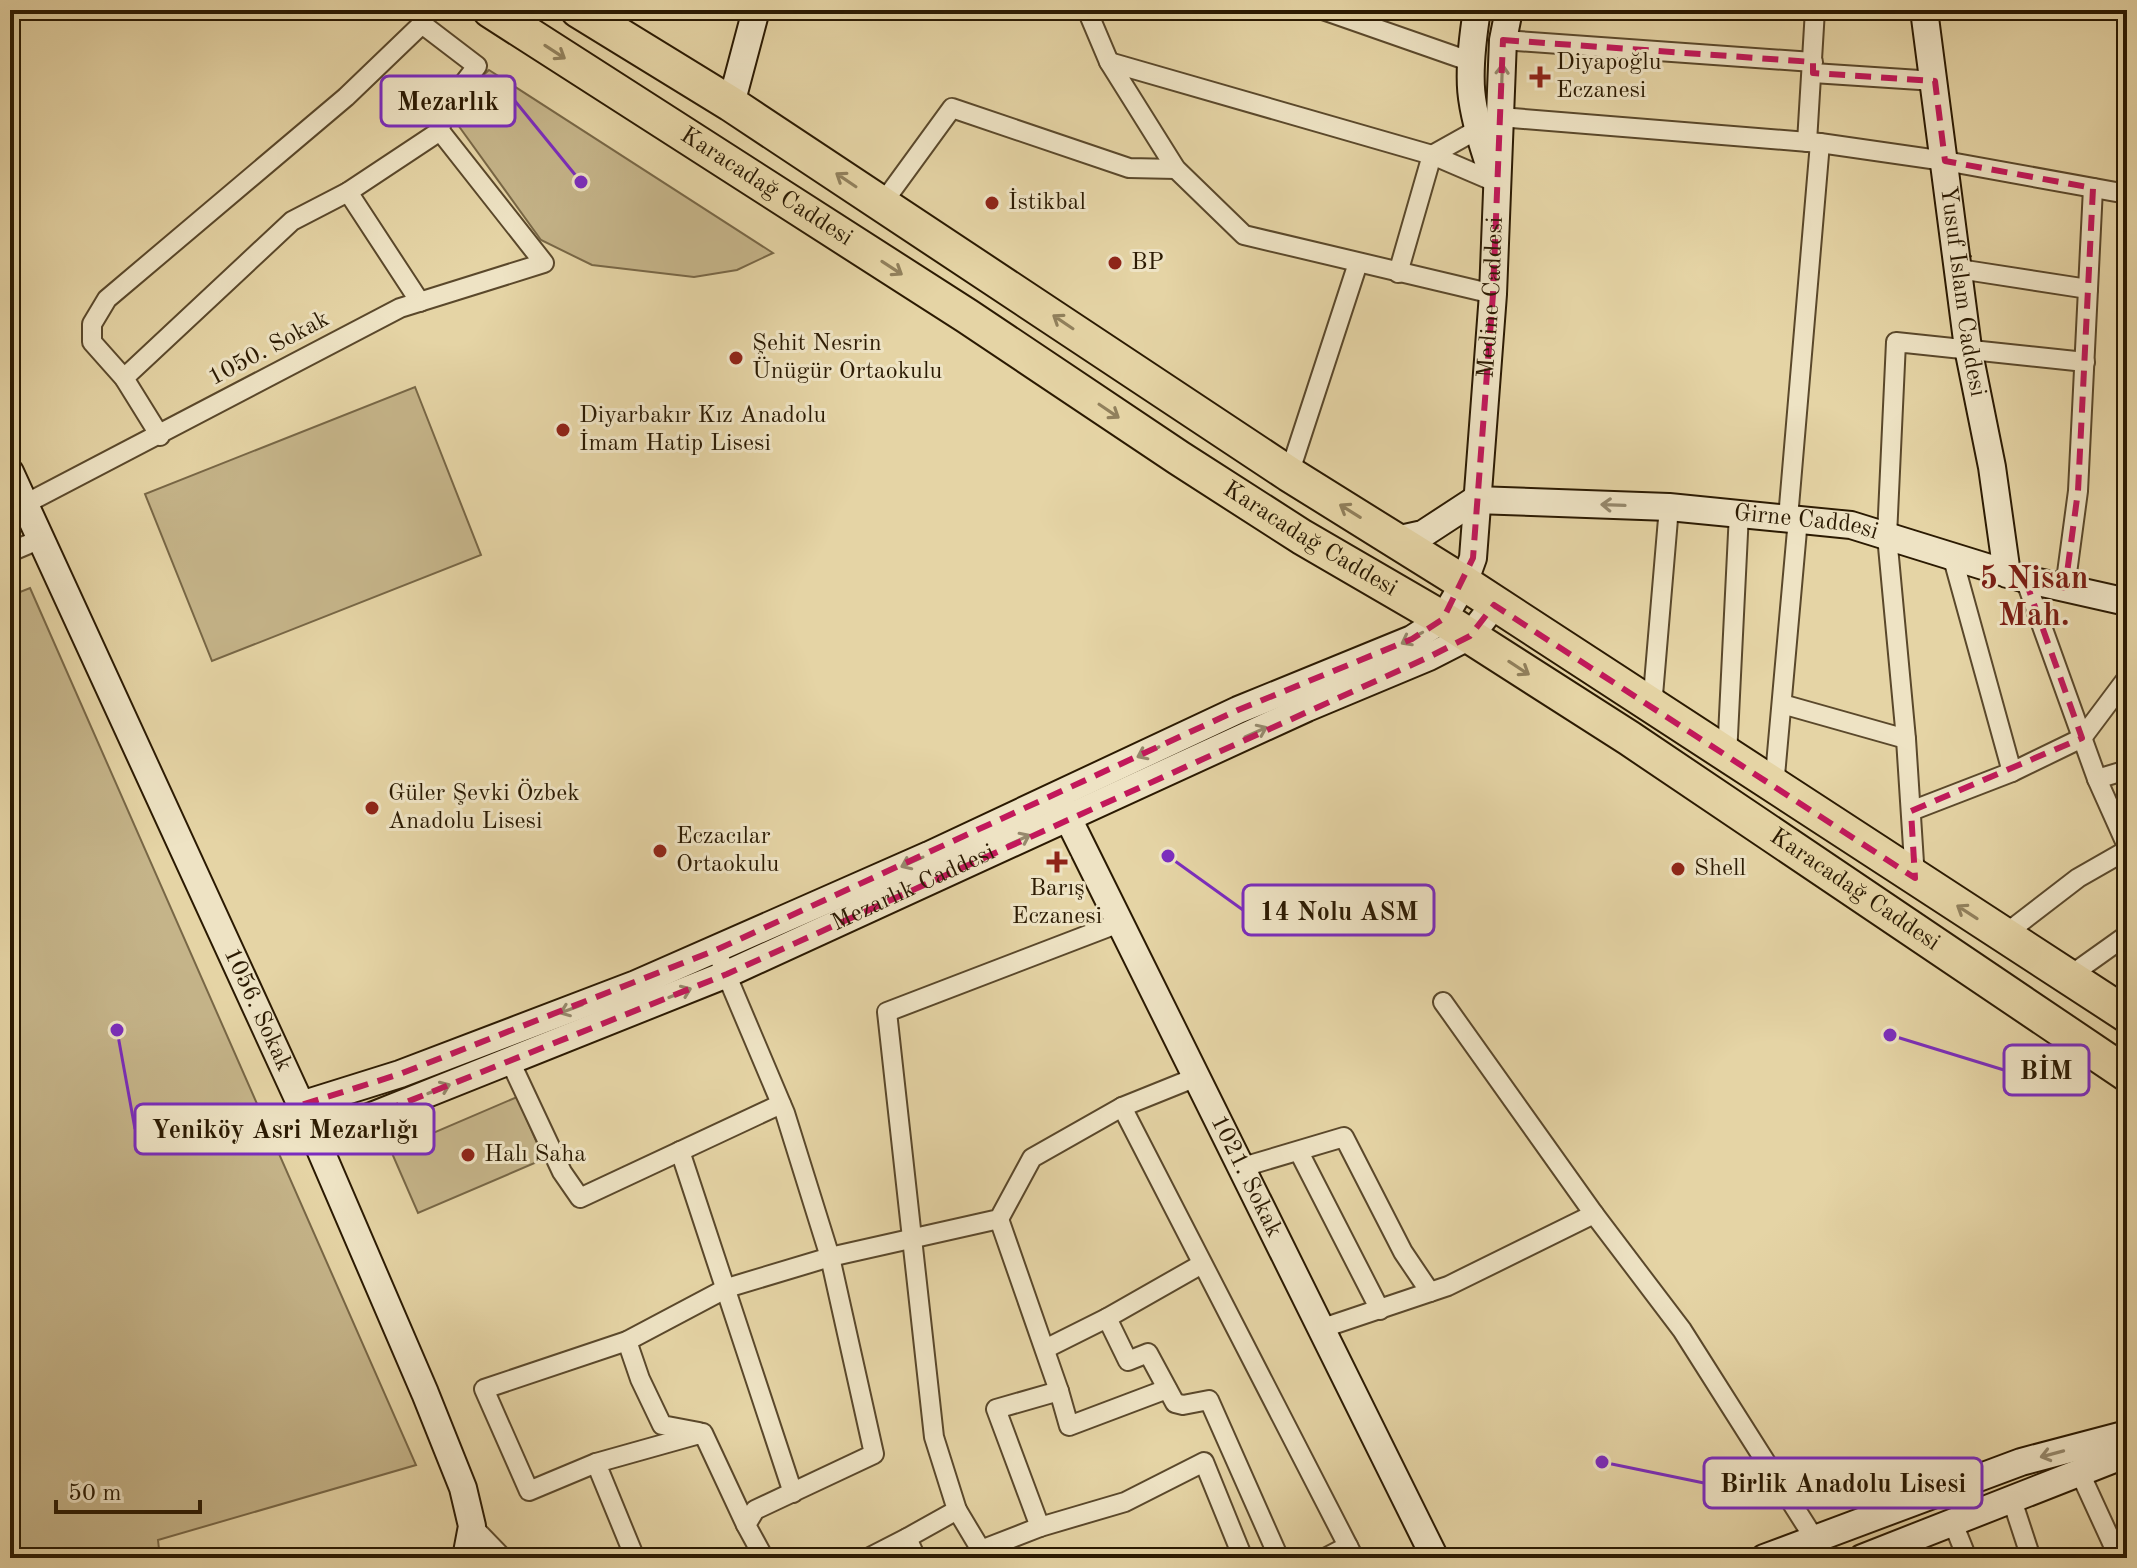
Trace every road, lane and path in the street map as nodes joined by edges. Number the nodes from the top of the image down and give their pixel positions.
1 (490, 10) edge
2 (578, 10) edge
3 (756, 10) edge
4 (1087, 10) edge
5 (1323, 10) edge
6 (1477, 10) edge
7 (1509, 10) edge
8 (1815, 10) edge
9 (1924, 10) edge
10 (1503, 40) junction
11 (1469, 61) junction
12 (1109, 62) junction
13 (1813, 67) junction
14 (1935, 81) junction
15 (731, 104) junction
16 (1500, 117) junction
17 (440, 131) junction
18 (1478, 132) junction
19 (1813, 142) junction
20 (1432, 155) junction
21 (1945, 161) junction
22 (1176, 169) junction
23 (1495, 182) junction
24 (2093, 188) junction
25 (348, 192) junction
26 (2127, 194) edge
27 (882, 204) junction
28 (1358, 263) junction
29 (1959, 269) junction
30 (1398, 273) junction
31 (2088, 289) junction
32 (1493, 294) junction
33 (420, 302) junction
34 (1968, 348) junction
35 (2085, 362) junction
36 (124, 378) junction
37 (160, 436) junction
38 (10, 472) edge
39 (1289, 474) junction
40 (1475, 500) junction
41 (27, 503) junction
42 (1669, 507) junction
43 (1739, 513) junction
44 (1793, 519) junction
45 (1887, 536) junction
46 (43, 538) junction
47 (1396, 540) junction
48 (10, 552) edge
49 (1952, 555) junction
50 (2016, 576) junction
51 (1464, 583) junction
52 (2065, 588) junction
53 (2127, 602) edge
54 (1494, 605) junction
55 (1456, 627) junction
56 (2127, 678) edge
57 (1782, 704) junction
58 (1652, 708) junction
59 (2082, 738) junction
60 (1906, 739) junction
61 (1727, 756) junction
62 (2127, 770) edge
63 (2012, 772) junction
64 (2097, 779) junction
65 (1774, 787) junction
66 (1062, 806) junction
67 (1911, 811) junction
68 (2127, 848) edge
69 (1915, 878) junction
70 (1119, 923) junction
71 (2004, 935) junction
72 (2127, 935) edge
73 (722, 962) junction
74 (2068, 977) junction
75 (1443, 1002) dead end
76 (2127, 1015) edge
77 (510, 1061) junction
78 (2127, 1074) edge
79 (1199, 1076) junction
80 (781, 1104) junction
81 (301, 1105) junction
82 (1122, 1107) junction
83 (314, 1139) junction
84 (680, 1151) junction
85 (1299, 1152) junction
86 (1243, 1167) junction
87 (1594, 1214) junction
88 (999, 1219) junction
89 (909, 1237) junction
90 (830, 1257) junction
91 (1202, 1264) junction
92 (727, 1288) junction
93 (1430, 1292) junction
94 (1380, 1310) junction
95 (1107, 1318) junction
96 (1323, 1328) junction
97 (627, 1341) junction
98 (1045, 1349) junction
99 (1167, 1389) junction
100 (1059, 1391) junction
101 (703, 1433) junction
102 (2127, 1434) edge
103 (2127, 1454) edge
104 (596, 1463) junction
105 (2080, 1473) junction
106 (793, 1493) junction
107 (2012, 1500) junction
108 (957, 1510) junction
109 (1953, 1523) junction
110 (746, 1525) junction
111 (472, 1526) junction
112 (1040, 1527) junction
113 (907, 1538) junction
114 (1814, 1538) junction
115 (1901, 1551) edge
116 (1351, 1552) edge
117 (983, 1554) edge
118 (466, 1558) edge
119 (503, 1558) edge
120 (635, 1558) edge
121 (764, 1558) edge
122 (868, 1558) edge
123 (916, 1558) edge
124 (1243, 1558) edge
125 (1279, 1558) edge
126 (1325, 1558) edge
127 (1435, 1558) edge
128 (1764, 1558) edge
129 (1862, 1558) edge
130 (1967, 1558) edge
131 (2031, 1558) edge
132 (2119, 1558) edge

1 -> 55 highway, Karacadağ Caddesi
2 - 15 highway, Karacadağ Caddesi
3 - 15 street
4 - 12 street
5 - 11 street
6 - 11 street
7 - 10 street, Medine Caddesi
8 - 13 street
9 - 14 street, Yusuf İslam Caddesi
10 - 13 street
16 -> 10 street, Medine Caddesi
11 - 18 street
12 - 20 street
12 - 22 street
13 - 14 street
13 - 19 street
14 - 21 street, Yusuf İslam Caddesi
27 -> 15 highway, Karacadağ Caddesi
16 - 18 street
16 - 19 street
16 - 23 street, Medine Caddesi
17 - 25 street
17 - 33 street, 1050. Sokak
17 - 36 street
18 - 20 street
18 - 23 street
19 - 21 street
19 - 44 street
20 - 23 street
20 - 30 street
21 - 24 street
21 - 29 street, Yusuf İslam Caddesi
22 - 27 street
22 - 28 street
23 - 32 street, Medine Caddesi
24 - 26 street
24 - 31 street
25 - 33 street
25 - 36 street
39 -> 27 highway, Karacadağ Caddesi
28 - 30 street
28 - 39 street
29 - 31 street
29 - 34 street, Yusuf İslam Caddesi
30 - 32 street
31 - 35 street
32 - 40 street, Medine Caddesi
33 - 37 street, 1050. Sokak
34 - 35 street
34 - 45 street
34 - 50 street, Yusuf İslam Caddesi
35 - 52 street
36 - 37 street
37 - 41 street, 1050. Sokak
38 - 41 street, 1056. Sokak
47 -> 39 highway, Karacadağ Caddesi
42 -> 40 street, Girne Caddesi
40 - 47 street
40 - 51 street, Medine Caddesi
41 - 46 street, 1056. Sokak
42 - 43 street, Girne Caddesi
42 - 58 street
43 - 44 street, Girne Caddesi
43 - 61 street
44 - 45 street, Girne Caddesi
44 - 57 street
45 - 49 street, Girne Caddesi
45 - 60 street
46 - 48 street
46 - 81 street, 1056. Sokak
47 - 51 highway, Karacadağ Caddesi
49 - 50 street, Girne Caddesi
49 - 63 street
50 - 52 street, Girne Caddesi
50 - 59 street
51 - 54 highway, Karacadağ Caddesi
51 - 55 street, Mezarlık Caddesi
52 - 53 street, Girne Caddesi
54 - 55 street, Mezarlık Caddesi
54 - 58 highway, Karacadağ Caddesi
55 - 66 street, Mezarlık Caddesi
55 -> 78 highway, Karacadağ Caddesi
56 - 59 street
57 - 60 street
57 - 65 street
58 - 61 highway, Karacadağ Caddesi
59 - 63 street
59 - 64 street
60 - 67 street
61 - 65 highway, Karacadağ Caddesi
62 - 64 street
63 - 67 street
64 - 68 street
65 - 69 highway, Karacadağ Caddesi
66 - 70 street, 1021. Sokak
66 - 73 street, Mezarlık Caddesi
67 - 69 street
68 - 71 street
71 -> 69 highway, Karacadağ Caddesi
70 - 79 street, 1021. Sokak
70 - 89 street
71 - 74 highway, Karacadağ Caddesi
72 - 74 street
77 -> 73 street, Mezarlık Caddesi
73 - 80 street
73 -> 81 street, Mezarlık Caddesi
74 - 76 highway, Karacadağ Caddesi
75 - 87 street
83 -> 77 street, Mezarlık Caddesi
77 - 84 street
79 - 82 street
79 - 86 street, 1021. Sokak
80 - 84 street
80 - 90 street
81 - 83 street, 1056. Sokak
82 - 88 street
82 - 91 street
83 - 111 street, 1056. Sokak
84 - 92 street
85 - 86 street
85 - 93 street
85 - 94 street
86 - 96 street, 1021. Sokak
87 - 93 street
87 - 114 street
88 - 89 street
88 - 98 street
89 - 90 street
89 - 108 street
90 - 92 street
90 - 106 street
91 - 95 street
91 - 116 street
92 - 97 street
92 - 106 street
93 - 94 street
94 - 96 street
95 - 98 street
95 - 99 street
96 - 127 street, 1021. Sokak
97 - 101 street
97 - 104 street
98 - 100 street
99 - 100 street
99 - 125 street
100 - 112 street
101 - 104 street
101 - 110 street
102 -> 114 street
103 - 105 street
104 - 120 street
105 - 107 street
105 - 132 street
106 - 110 street
107 - 109 street
107 - 131 street
108 - 113 street
108 - 117 street
109 - 115 street
109 - 130 street
110 - 121 street
111 - 118 street, 1056. Sokak
111 - 119 street
112 - 117 street
112 - 124 street
113 - 122 street
113 - 123 street
114 - 128 street
115 - 129 street
116 - 126 street

